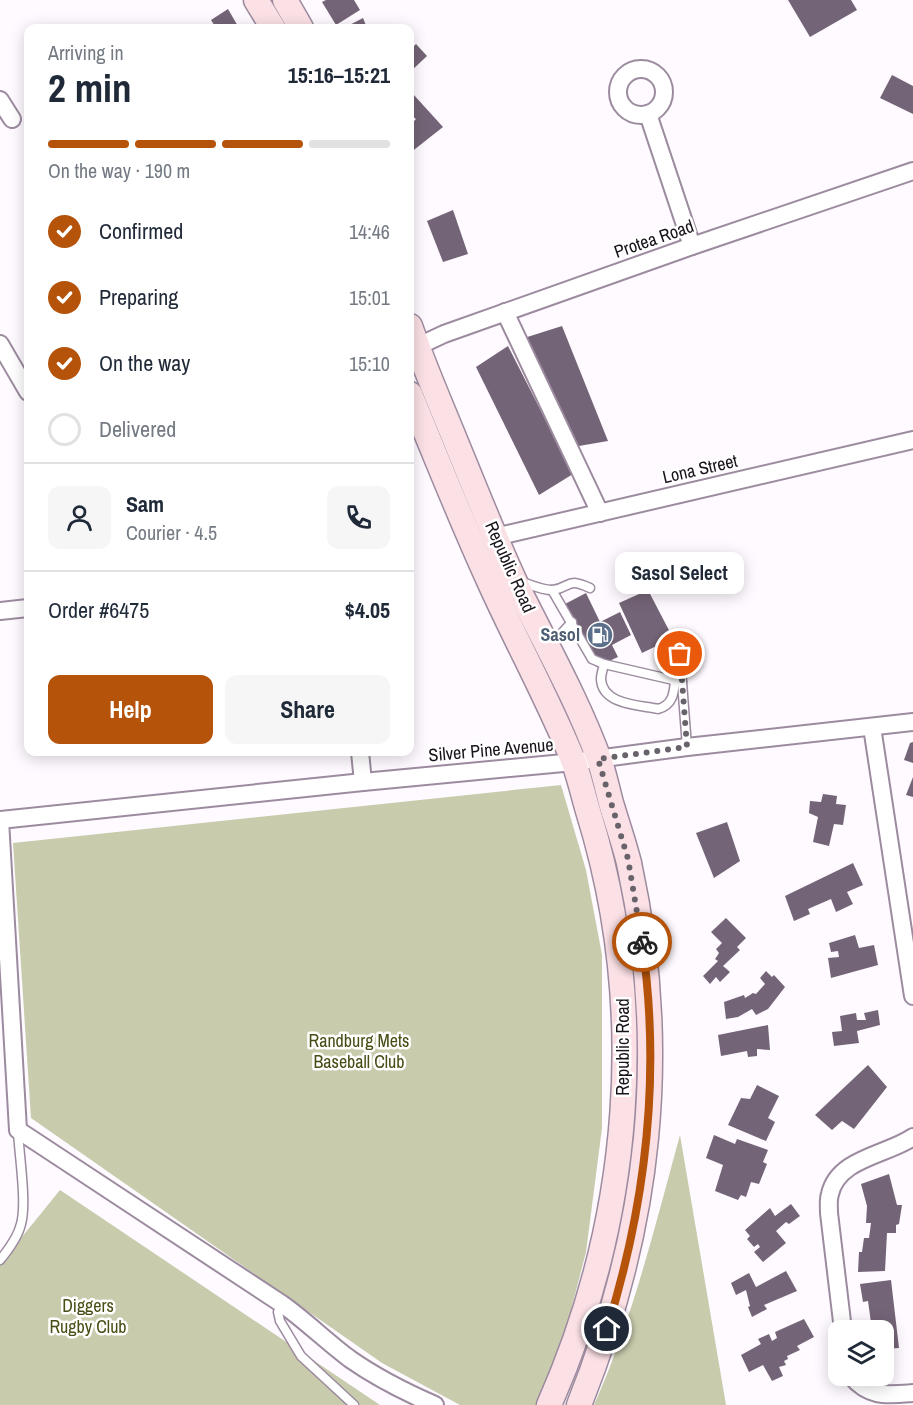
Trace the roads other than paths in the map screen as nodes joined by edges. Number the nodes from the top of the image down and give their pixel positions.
1 (256, 0) edge
2 (285, 0) edge
3 (271, 24) edge
4 (299, 24) edge
5 (0, 100) edge
6 (648, 114) dead end
7 (12, 119) dead end
8 (913, 171) edge
9 (692, 246) junction
10 (505, 312) junction
11 (414, 341) edge
12 (0, 344) edge
13 (414, 345) edge
14 (432, 384) junction
15 (24, 385) edge
16 (414, 392) edge
17 (414, 404) edge
18 (913, 440) edge
19 (600, 513) junction
20 (495, 537) junction
21 (514, 580) junction
22 (590, 588) dead end
23 (552, 590) junction
24 (24, 608) edge
25 (0, 611) edge
26 (572, 622) junction
27 (548, 649) junction
28 (680, 654) dead end
29 (604, 664) junction
30 (679, 681) junction
31 (913, 723) edge
32 (872, 727) junction
33 (687, 747) junction
34 (360, 756) edge
35 (598, 759) junction
36 (574, 762) junction
37 (363, 782) junction
38 (0, 820) edge
39 (913, 996) edge
40 (18, 1130) junction
41 (913, 1137) edge
42 (0, 1260) edge
43 (282, 1304) junction
44 (842, 1320) edge
45 (861, 1386) edge
46 (913, 1393) edge
47 (354, 1405) edge
48 (435, 1405) edge
49 (549, 1405) edge
50 (579, 1405) edge

1 - 3 main road
2 - 4 main road
5 - 7 street
6 - 9 street
8 - 9 street, Protea Road
9 - 10 street, Protea Road
10 - 11 street, Protea Road
10 - 19 street
12 - 15 street
13 - 14 main road, Republic Road
14 - 16 street
14 - 20 main road, Republic Road
17 - 36 main road, Republic Road
18 - 19 street, Lona Street
19 - 20 street, Lona Street
20 - 21 main road, Republic Road
21 - 23 lane
21 - 27 main road, Republic Road
22 - 23 lane
23 - 26 lane
24 - 25 street
26 - 27 lane
26 - 29 lane
27 - 35 main road, Republic Road
28 - 30 lane
29 - 30 lane
29 - 30 lane
30 - 33 lane
31 - 32 street, Silver Pine Avenue
32 - 33 street, Silver Pine Avenue
32 - 39 street
33 - 35 street, Silver Pine Avenue
34 - 37 street
35 - 36 street, Silver Pine Avenue
35 - 50 main road, Republic Road
36 - 37 street, Silver Pine Avenue
36 - 49 main road, Republic Road
37 - 38 street, Silver Pine Avenue
38 - 40 street
40 - 42 lane
40 - 43 street
41 - 44 street
43 - 47 lane
43 - 48 street
45 - 46 street

